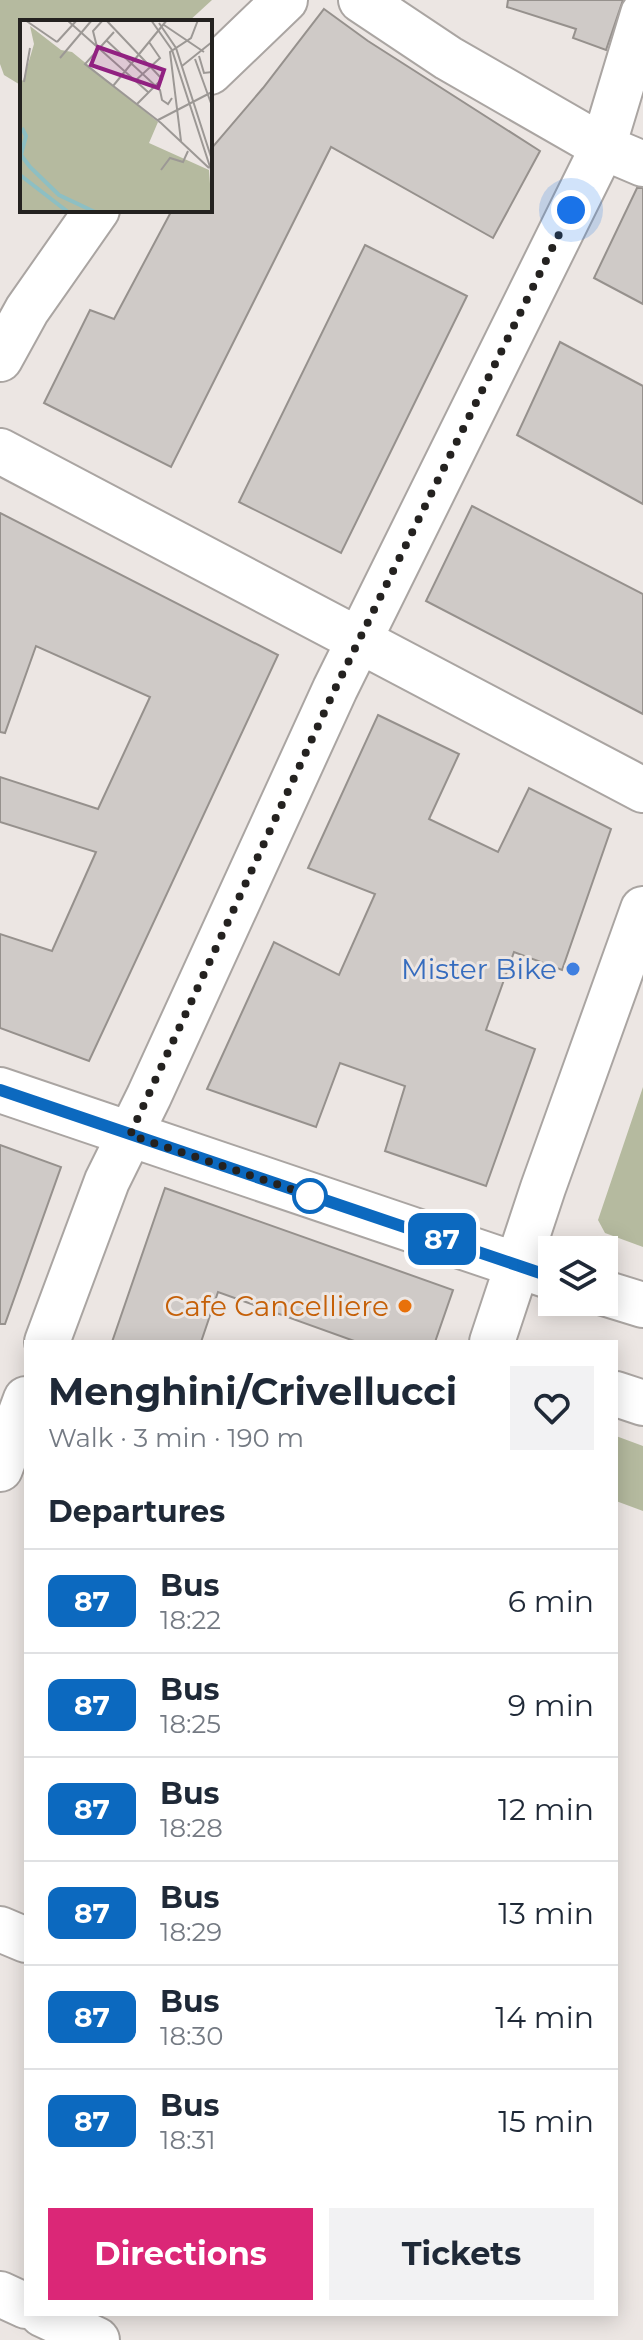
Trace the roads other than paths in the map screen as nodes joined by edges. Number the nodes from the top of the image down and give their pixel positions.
1 (285, 0) edge
2 (361, 0) edge
3 (643, 14) edge
4 (212, 70) edge
5 (603, 147) junction
6 (643, 164) edge
7 (96, 212) edge
8 (0, 359) edge
9 (0, 451) edge
10 (359, 640) junction
11 (643, 790) edge
12 (643, 909) edge
13 (0, 1090) edge
14 (130, 1135) junction
15 (535, 1271) edge
16 (618, 1297) edge
17 (643, 1305) edge
18 (48, 1340) edge
19 (493, 1340) edge
20 (618, 1395) edge
21 (643, 1403) edge
22 (24, 1404) edge
23 (0, 1469) edge
24 (0, 1929) edge
25 (24, 1939) edge
26 (0, 2294) edge
27 (24, 2305) edge

1 - 4 street
2 - 5 street
3 - 5 street
5 - 6 street
5 - 10 street
7 - 8 street
9 - 10 street
10 - 11 street
10 - 14 street
12 - 15 street
13 - 14 street
14 - 15 street
14 - 18 street
15 - 19 street
16 - 17 street
20 - 21 street
22 - 23 street
24 - 25 street
26 - 27 street

